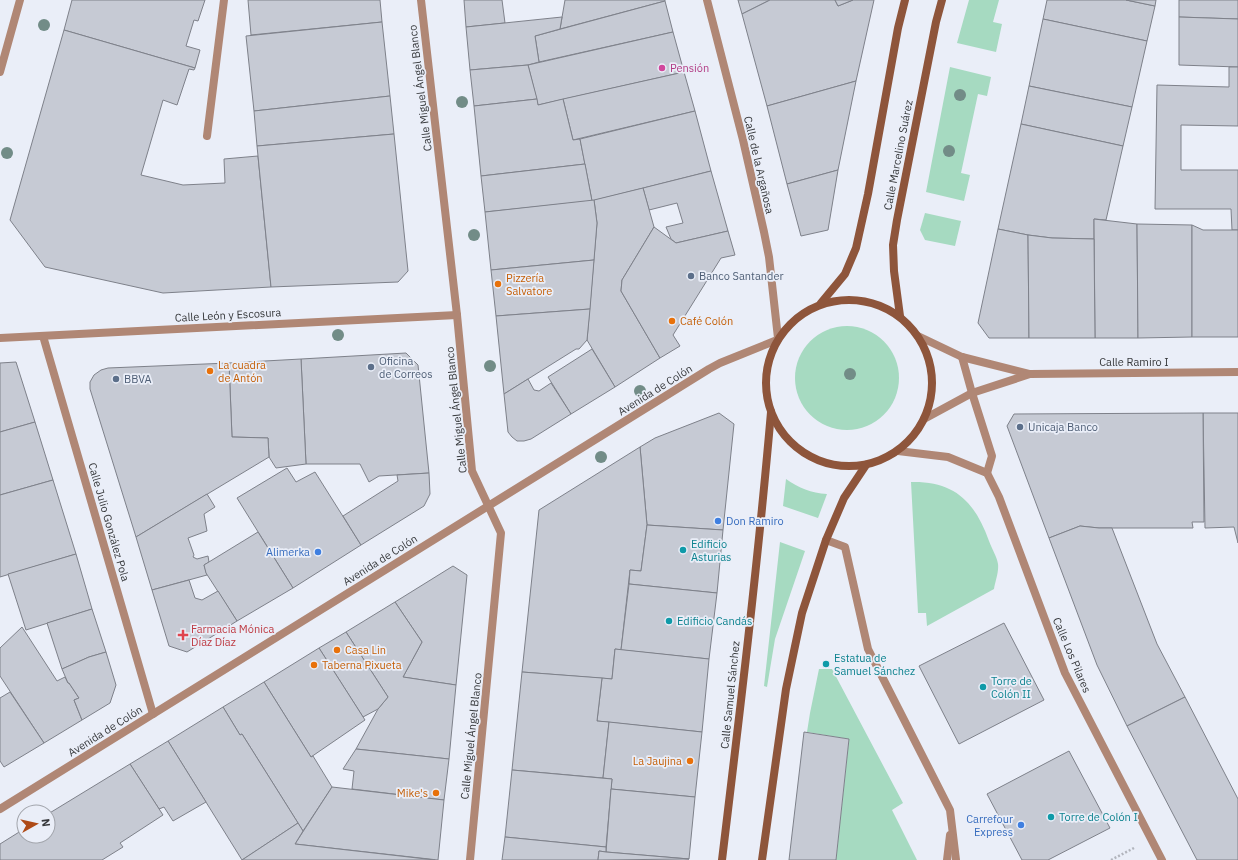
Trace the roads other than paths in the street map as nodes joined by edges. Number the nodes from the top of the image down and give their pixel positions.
1 (20, 0) edge
2 (224, 0) edge
3 (421, 0) edge
4 (707, 0) edge
5 (905, 0) edge
6 (942, 0) edge
7 (0, 72) edge
8 (207, 136) dead end
9 (821, 303) junction
10 (457, 315) junction
11 (900, 316) junction
12 (43, 336) junction
13 (918, 336) junction
14 (0, 338) edge
15 (777, 339) junction
16 (962, 356) junction
17 (1238, 372) edge
18 (1030, 374) junction
19 (972, 393) junction
20 (771, 412) junction
21 (924, 419) junction
22 (898, 451) junction
23 (866, 465) junction
24 (987, 473) junction
25 (488, 506) junction
26 (826, 540) junction
27 (153, 714) junction
28 (0, 809) edge
29 (952, 822) junction
30 (470, 860) edge
31 (722, 860) edge
32 (762, 860) edge
33 (947, 860) edge
34 (956, 860) edge
35 (1162, 860) edge

1 - 7 street
2 - 8 street
3 - 10 street, Calle Miguel Ángel Blanco
4 - 15 street, Calle de la Argañosa
5 - 9 main road, Calle Marcelino Suárez
6 - 11 main road, Calle Marcelino Suárez
9 - 11 main road
9 - 15 main road
10 - 12 street, Calle León y Escosura
10 - 25 street, Calle Miguel Ángel Blanco
11 - 13 main road
12 - 14 street, Calle León y Escosura
12 - 27 street, Calle Julio González Pola
13 - 16 street, Calle Ramiro I
13 - 21 main road
15 - 20 main road
15 - 25 street, Avenida de Colón
16 - 18 street, Calle Ramiro I
16 - 19 street
17 - 18 street, Calle Ramiro I
18 - 19 street, Calle Ramiro I
19 - 21 street, Calle Ramiro I
19 - 24 street
20 - 23 main road
20 - 31 main road, Calle Samuel Sánchez
21 - 22 main road
22 - 23 main road
22 - 24 street
23 - 26 main road
24 - 35 street, Calle Los Pilares
25 - 27 street, Avenida de Colón
25 - 30 street, Calle Miguel Ángel Blanco
26 - 29 street
26 - 32 main road
27 - 28 street, Avenida de Colón
29 - 33 street
29 - 34 street

